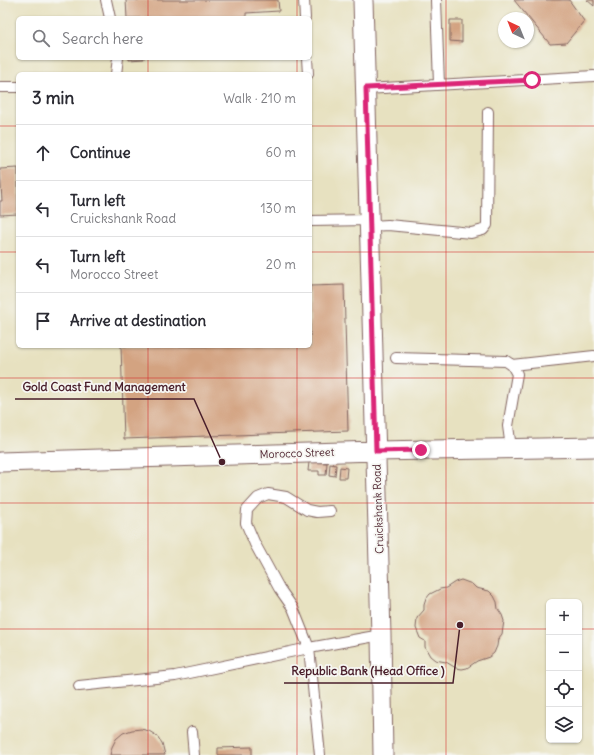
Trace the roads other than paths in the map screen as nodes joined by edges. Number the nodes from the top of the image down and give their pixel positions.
1 (106, 0) edge
2 (304, 0) edge
3 (363, 0) edge
4 (436, 0) edge
5 (110, 16) edge
6 (305, 16) edge
7 (118, 60) edge
8 (307, 60) edge
9 (116, 72) edge
10 (308, 72) edge
11 (594, 76) edge
12 (439, 84) junction
13 (0, 87) edge
14 (16, 87) edge
15 (366, 88) junction
16 (488, 112) dead end
17 (312, 221) edge
18 (370, 223) junction
19 (594, 356) edge
20 (396, 358) dead end
21 (512, 365) junction
22 (594, 447) edge
23 (511, 448) junction
24 (376, 451) junction
25 (0, 462) edge
26 (330, 510) dead end
27 (381, 635) junction
28 (309, 648) junction
29 (79, 686) dead end
30 (192, 732) dead end
31 (194, 755) edge
32 (320, 755) edge
33 (382, 755) edge

1 - 5 lane
2 - 6 lane
3 - 15 street, Cruickshank Road
4 - 12 lane
7 - 9 lane
8 - 10 lane
11 - 12 lane
12 - 15 lane
13 - 14 lane
15 - 18 street, Cruickshank Road
16 - 18 lane
17 - 18 lane
18 - 24 street, Cruickshank Road
19 - 21 lane
20 - 21 lane
21 - 23 lane
22 - 23 street, Morocco Street
23 - 24 street, Morocco Street
24 - 25 street, Morocco Street
24 - 27 street, Cruickshank Road
26 - 28 lane
27 - 28 lane
27 - 33 street, Cruickshank Road
28 - 29 lane
28 - 32 lane
30 - 31 lane

